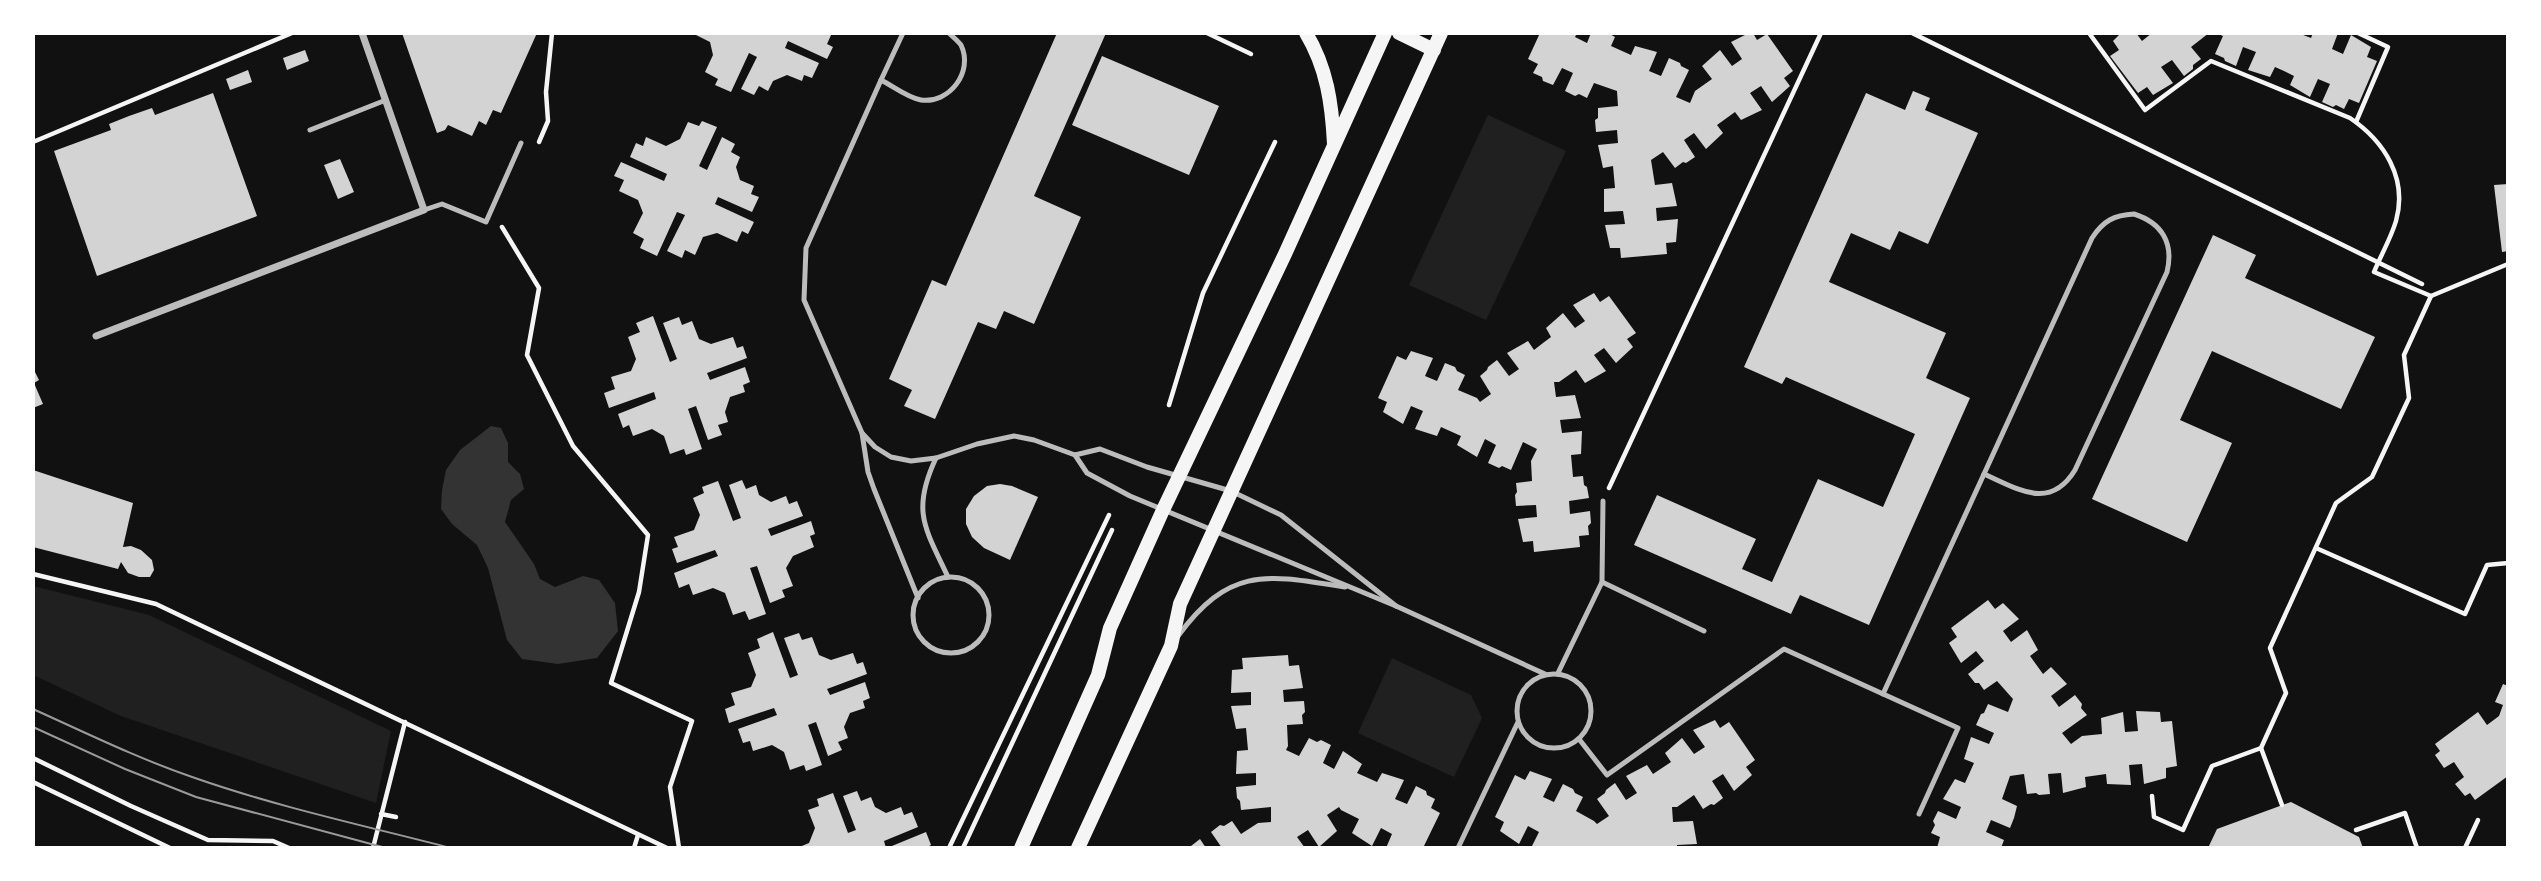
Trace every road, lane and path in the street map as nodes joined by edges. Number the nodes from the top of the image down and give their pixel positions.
1 (292, 33) edge
2 (362, 33) edge
3 (552, 33) edge
4 (903, 33) edge
5 (949, 33) edge
6 (1208, 33) edge
7 (1306, 33) edge
8 (1385, 33) edge
9 (1399, 33) edge
10 (1441, 33) edge
11 (1821, 33) edge
12 (1912, 33) edge
13 (2089, 33) edge
14 (2358, 33) edge
15 (1434, 50) junction
16 (1251, 54) dead end
17 (881, 80) junction
18 (386, 100) junction
19 (2356, 122) junction
20 (310, 130) dead end
21 (33, 142) edge
22 (1275, 142) dead end
23 (521, 143) dead end
24 (538, 145) dead end
25 (1335, 145) junction
26 (424, 210) junction
27 (501, 225) dead end
28 (2508, 264) edge
29 (2422, 284) dead end
30 (2431, 296) junction
31 (96, 336) dead end
32 (1169, 405) dead end
33 (862, 433) junction
34 (1075, 455) junction
35 (936, 458) junction
36 (1984, 474) junction
37 (1180, 475) junction
38 (1231, 491) junction
39 (1603, 501) joint
40 (1163, 510) junction
41 (1109, 515) dead end
42 (1214, 529) junction
43 (1112, 530) dead end
44 (2316, 548) junction
45 (2508, 563) edge
46 (33, 574) edge
47 (948, 577) junction
48 (1602, 582) junction
49 (1355, 589) junction
50 (918, 598) junction
51 (1396, 606) junction
52 (1704, 631) dead end
53 (1171, 646) junction
54 (1558, 673) junction
55 (1545, 674) junction
56 (1883, 694) junction
57 (405, 722) junction
58 (1518, 722) junction
59 (1579, 738) junction
60 (2261, 748) junction
61 (33, 758) edge
62 (33, 782) edge
63 (2152, 796) dead end
64 (2282, 805) dead end
65 (381, 814) junction
66 (1919, 814) dead end
67 (396, 817) dead end
68 (2478, 820) dead end
69 (2356, 830) dead end
70 (638, 835) junction
71 (170, 848) edge
72 (289, 848) edge
73 (373, 848) edge
74 (634, 848) edge
75 (667, 848) edge
76 (679, 848) edge
77 (949, 848) edge
78 (963, 848) edge
79 (1021, 848) edge
80 (1078, 848) edge
81 (1458, 848) edge
82 (2417, 848) edge
83 (2465, 848) edge

1 - 21 path
2 - 18 street
3 - 24 path
4 - 17 lane
5 - 17 lane
6 - 16 path
7 - 25 main road
8 - 25 main road
9 - 15 main road
10 - 15 main road
11 - 39 path
12 - 29 path
13 - 19 path
14 - 19 path
15 - 38 main road
17 - 33 lane
18 - 20 lane
18 - 26 street
19 - 30 path
22 - 32 path
23 - 26 lane
25 - 37 main road
26 - 31 street
27 - 76 path
28 - 30 path
30 - 44 path
33 - 35 lane
33 - 50 lane
34 - 35 lane
34 - 37 lane
34 - 40 lane
35 - 47 lane
36 - 36 lane
36 - 56 lane
37 - 38 lane
37 - 40 main road
38 - 42 main road
38 - 51 lane
39 - 48 lane
40 - 42 lane
40 - 79 main road
41 - 77 path
42 - 49 lane
42 - 53 main road
43 - 78 path
44 - 45 path
44 - 60 path
46 - 57 path
47 - 50 lane
47 - 50 lane
48 - 52 lane
48 - 54 lane
49 - 51 lane
49 - 53 lane
51 - 55 lane
53 - 80 main road
54 - 55 lane
54 - 59 lane
55 - 58 lane
56 - 59 lane
56 - 66 lane
57 - 65 path
57 - 70 path
58 - 59 lane
58 - 81 lane
60 - 63 path
60 - 64 path
61 - 72 path
62 - 71 path
65 - 67 path
65 - 73 path
68 - 83 path
69 - 82 path
70 - 74 path
70 - 75 path

